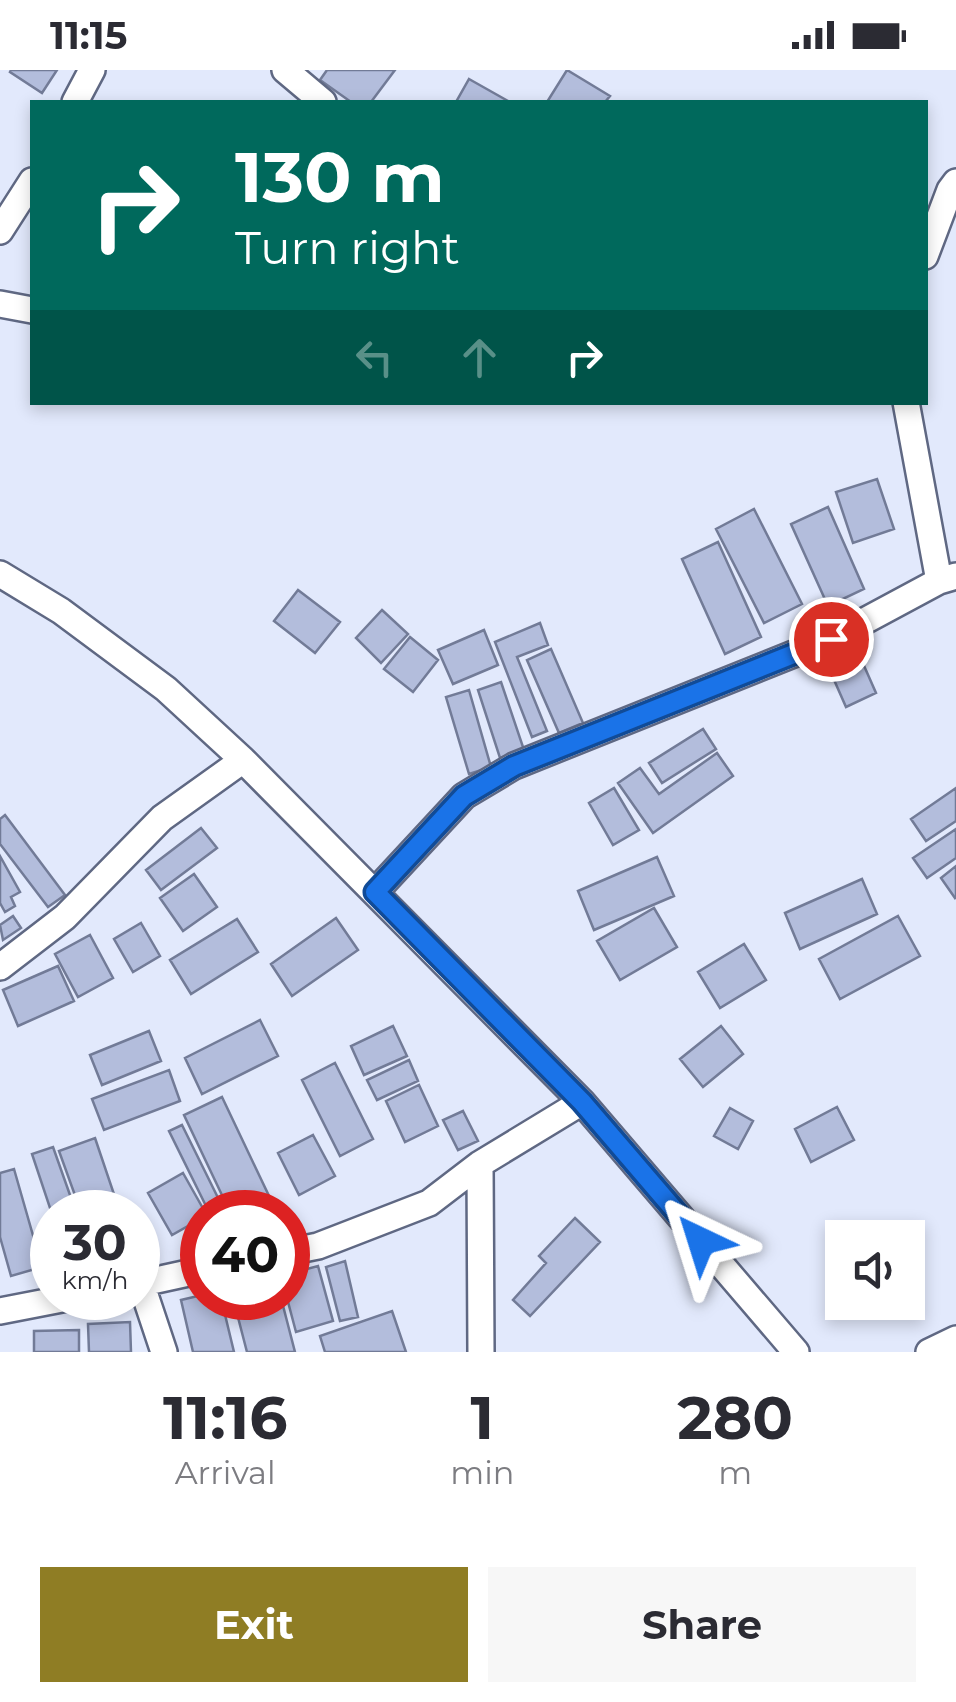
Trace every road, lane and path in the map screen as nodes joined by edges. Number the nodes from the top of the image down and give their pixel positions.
1 (92, 70) edge
2 (284, 70) edge
3 (76, 100) edge
4 (321, 100) edge
5 (956, 182) edge
6 (30, 184) edge
7 (0, 231) edge
8 (928, 248) edge
9 (0, 304) edge
10 (30, 310) edge
11 (907, 405) edge
12 (0, 574) edge
13 (948, 578) edge
14 (242, 760) junction
15 (375, 892) junction
16 (0, 966) edge
17 (582, 1102) junction
18 (480, 1164) junction
19 (310, 1248) edge
20 (30, 1305) edge
21 (0, 1311) edge
22 (152, 1320) edge
23 (956, 1338) edge
24 (164, 1352) edge
25 (481, 1352) edge
26 (796, 1352) edge
27 (929, 1352) edge

1 - 3 street
2 - 4 street
5 - 8 street
6 - 7 street
9 - 10 street
11 - 13 street
12 - 14 street
13 - 15 street
14 - 15 street
14 - 16 street
15 - 17 street
17 - 18 street
17 - 26 street
18 - 19 street
18 - 25 street
20 - 21 street
22 - 24 street
23 - 27 street

